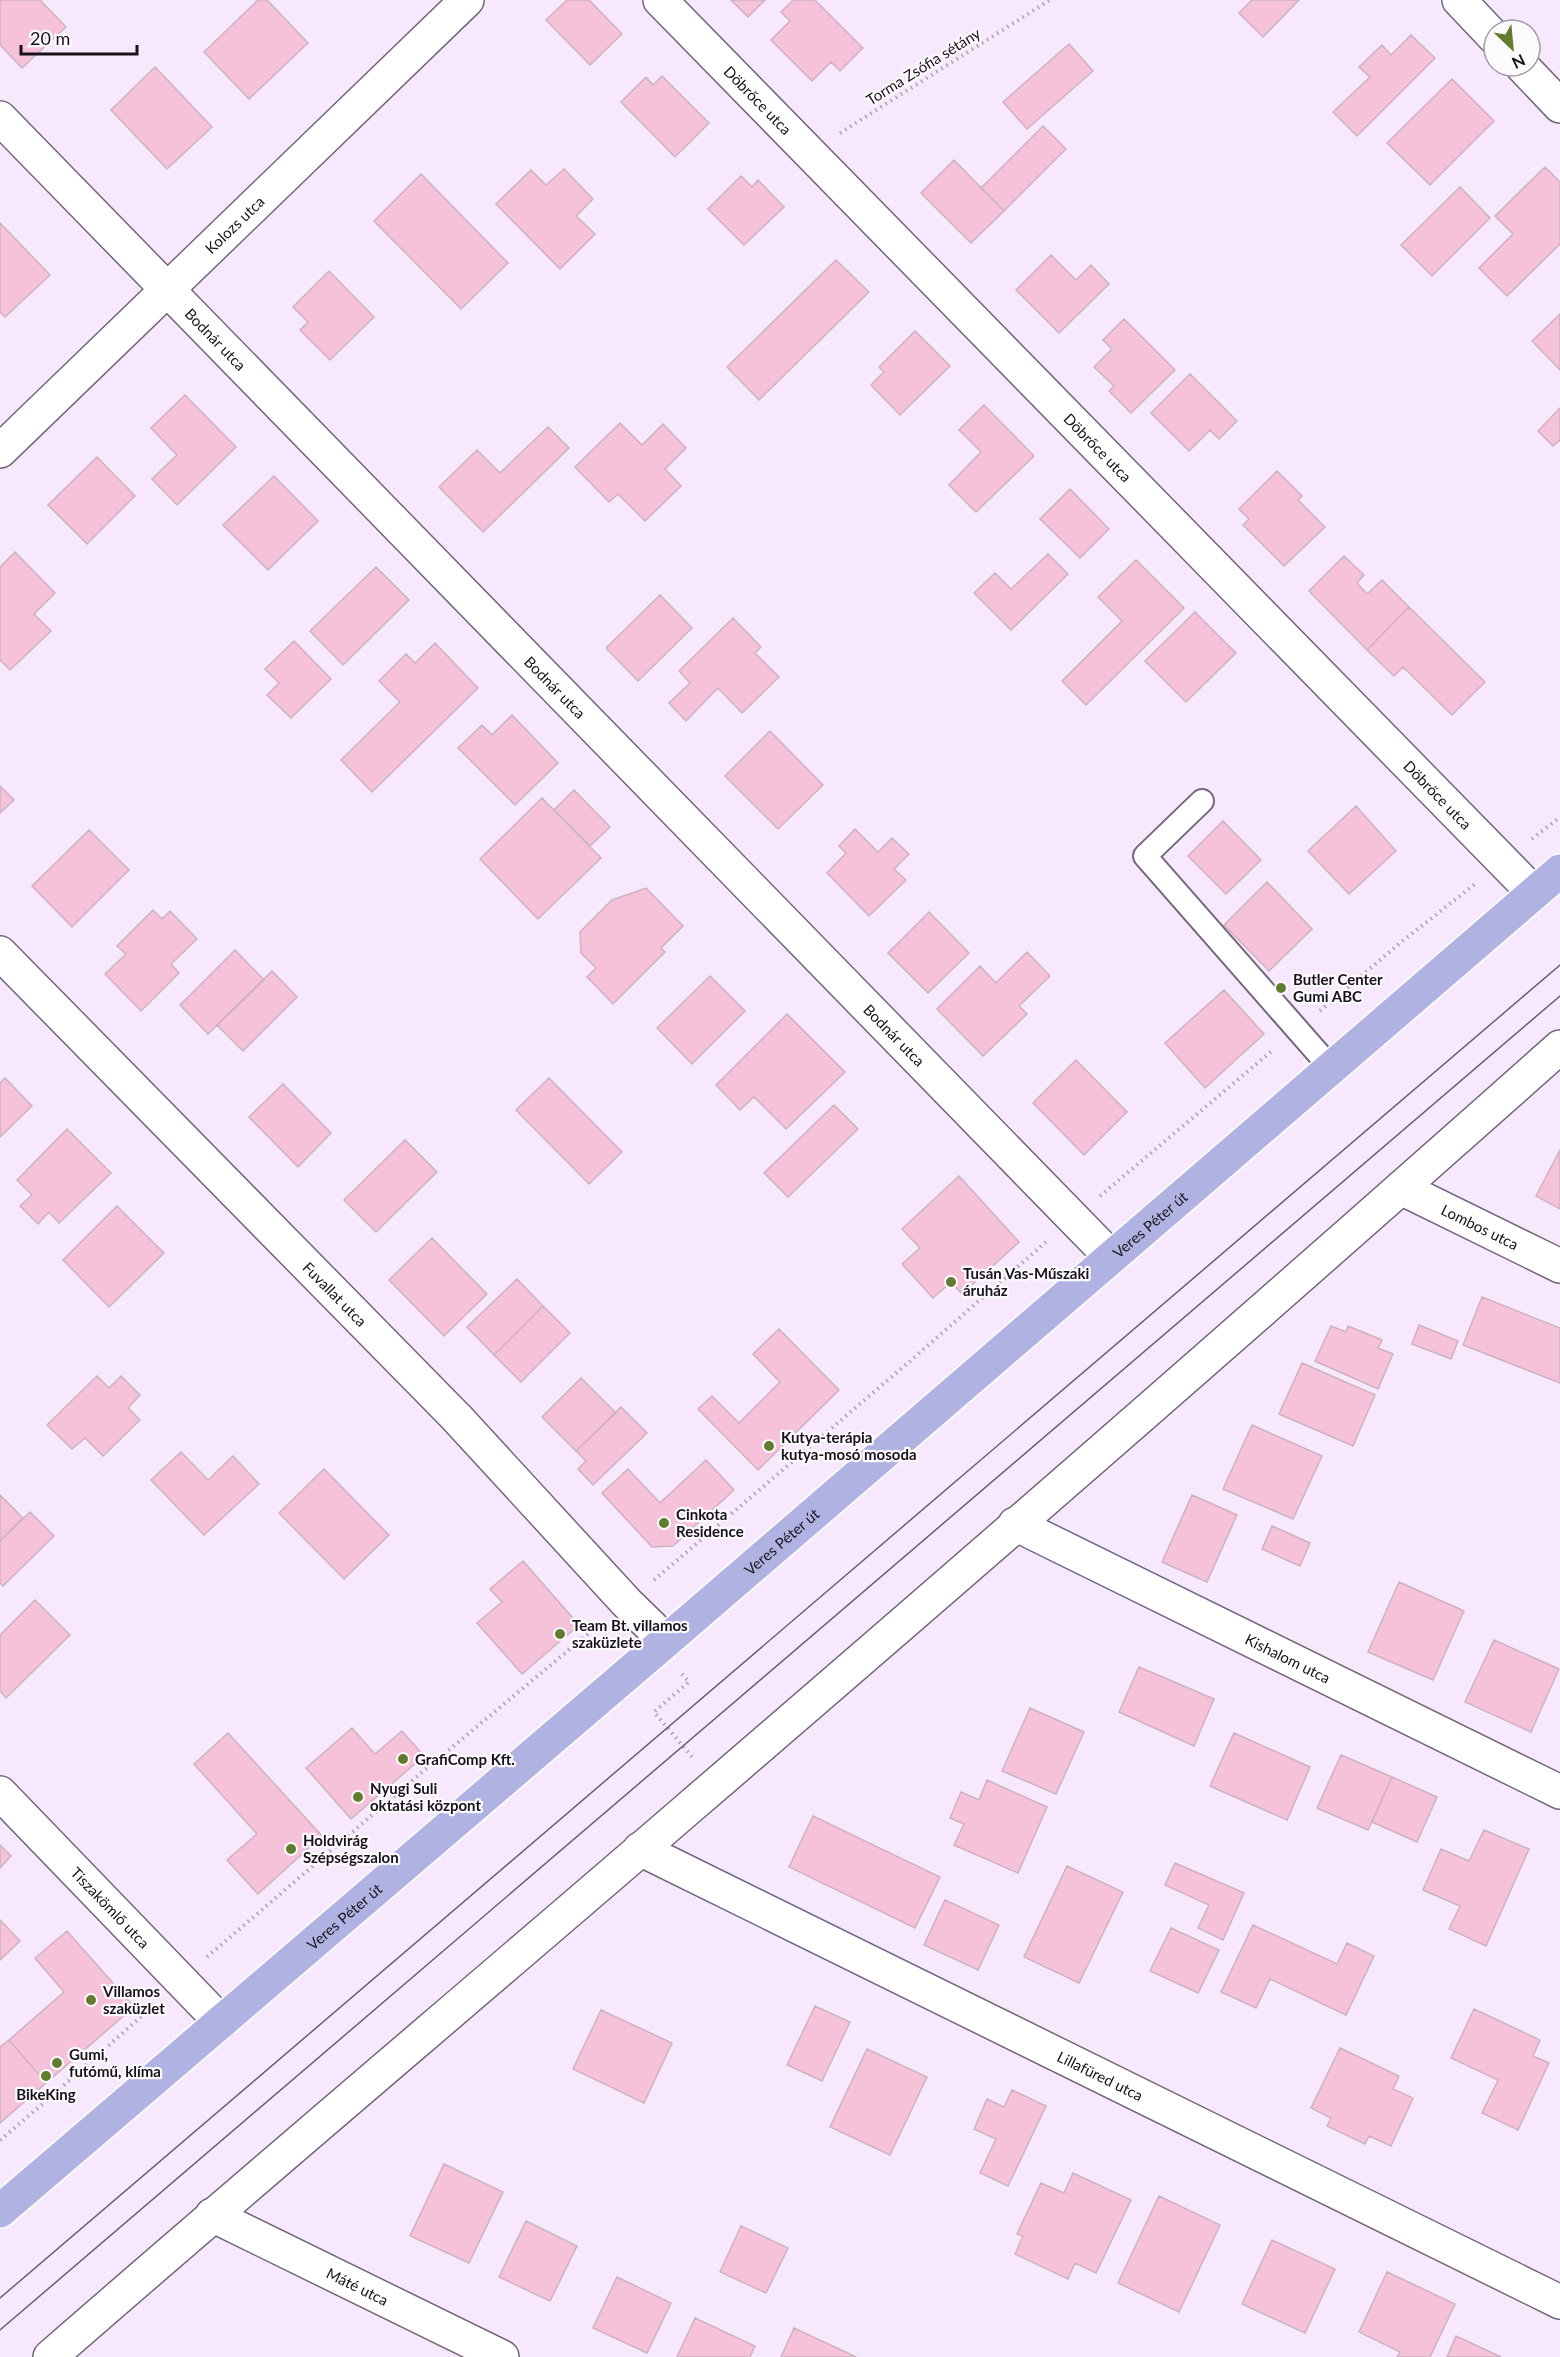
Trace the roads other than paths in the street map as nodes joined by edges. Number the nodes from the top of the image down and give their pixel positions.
1 (467, 0) edge
2 (660, 0) edge
3 (1459, 0) edge
4 (1482, 24) edge
5 (1533, 78) edge
6 (1560, 106) edge
7 (0, 118) edge
8 (168, 289) junction
9 (0, 451) edge
10 (1202, 801) dead end
11 (1560, 871) edge
12 (1534, 893) junction
13 (0, 953) edge
14 (1560, 1047) edge
15 (1331, 1068) junction
16 (1401, 1188) junction
17 (1111, 1257) junction
18 (1560, 1266) edge
19 (1016, 1524) junction
20 (666, 1641) junction
21 (1560, 1792) edge
22 (0, 1793) edge
23 (640, 1849) junction
24 (221, 2022) junction
25 (0, 2211) edge
26 (212, 2215) junction
27 (1560, 2302) edge
28 (50, 2357) edge
29 (502, 2357) edge

1 - 8 street, Kolozs utca
2 - 12 street, Döbrőce utca
3 - 4 street
5 - 6 street
7 - 8 street, Bodnár utca
8 - 9 street, Kolozs utca
8 - 17 street, Bodnár utca
10 - 15 lane
11 - 12 main road, Veres Péter út
12 - 15 main road, Veres Péter út
13 - 20 street, Fuvallat utca
14 - 16 street
15 - 17 main road, Veres Péter út
16 - 18 street, Lombos utca
16 - 19 street
17 - 20 main road, Veres Péter út
19 - 21 street, Kishalom utca
19 - 23 street
20 - 24 main road, Veres Péter út
22 - 24 street, Tiszakömlő utca
23 - 26 street
23 - 27 street, Lillafüred utca
24 - 25 main road, Veres Péter út
26 - 28 street
26 - 29 street, Máté utca

